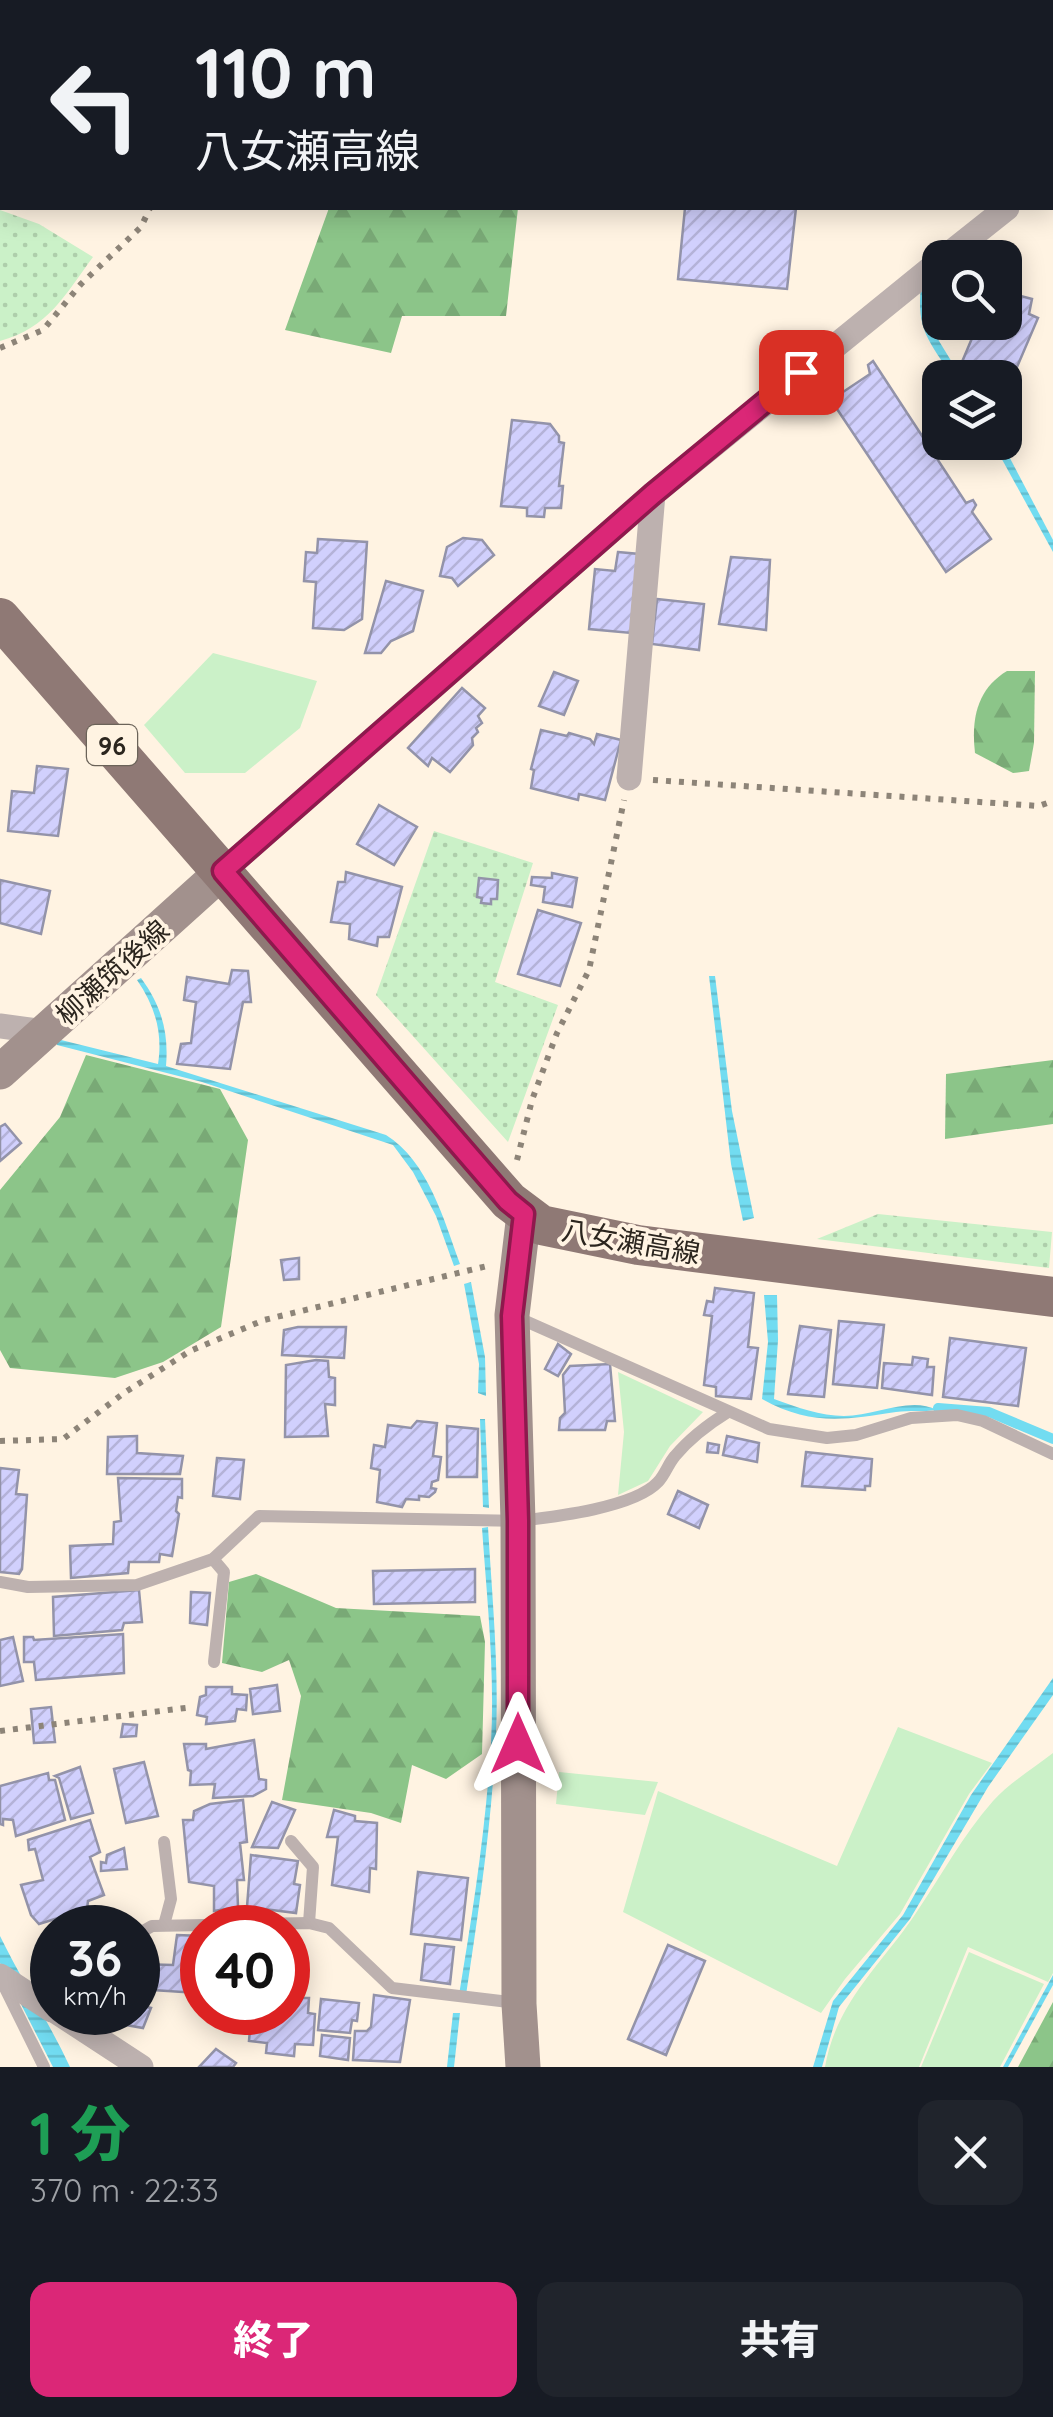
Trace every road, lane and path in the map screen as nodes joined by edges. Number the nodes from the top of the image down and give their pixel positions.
1 (149, 210) edge
2 (1003, 210) edge
3 (966, 240) edge
4 (922, 275) edge
5 (0, 348) edge
6 (653, 494) junction
7 (0, 618) edge
8 (628, 778) junction
9 (1053, 801) edge
10 (223, 871) junction
11 (0, 1026) edge
12 (44, 1032) junction
13 (0, 1072) edge
14 (516, 1166) dead end
15 (524, 1214) junction
16 (518, 1260) junction
17 (1053, 1298) edge
18 (512, 1316) junction
19 (728, 1412) junction
20 (0, 1441) edge
21 (1053, 1454) edge
22 (518, 1521) junction
23 (213, 1559) junction
24 (0, 1582) edge
25 (214, 1662) dead end
26 (193, 1706) dead end
27 (0, 1732) edge
28 (291, 1841) dead end
29 (164, 1842) dead end
30 (310, 1912) edge
31 (310, 1923) edge
32 (160, 1925) edge
33 (164, 1925) junction
34 (180, 1925) edge
35 (2, 1985) edge
36 (30, 1998) edge
37 (519, 2004) junction
38 (95, 2035) edge
39 (44, 2067) edge
40 (141, 2067) edge
41 (523, 2067) edge

1 - 5 path
2 - 3 street
4 - 6 street
6 - 8 street
6 - 10 street
7 - 10 main road, 八女瀬高線 / 96
8 - 9 path
8 - 14 path
10 - 12 street, 柳瀬筑後線
10 - 15 main road, 八女瀬高線 / 96
11 - 12 street
12 - 13 street, 柳瀬筑後線
15 - 16 street
15 - 17 main road, 八女瀬高線 / 96
16 - 18 street
16 - 20 path
18 - 19 lane
18 - 22 street
19 - 21 lane
19 - 22 lane
22 - 23 lane
22 - 37 street
23 - 24 lane
23 - 25 lane
26 - 27 path
28 - 30 lane
29 - 33 lane
31 - 37 lane
32 - 33 lane
33 - 34 lane
35 - 36 street
35 - 39 lane
37 - 41 street
38 - 40 street

